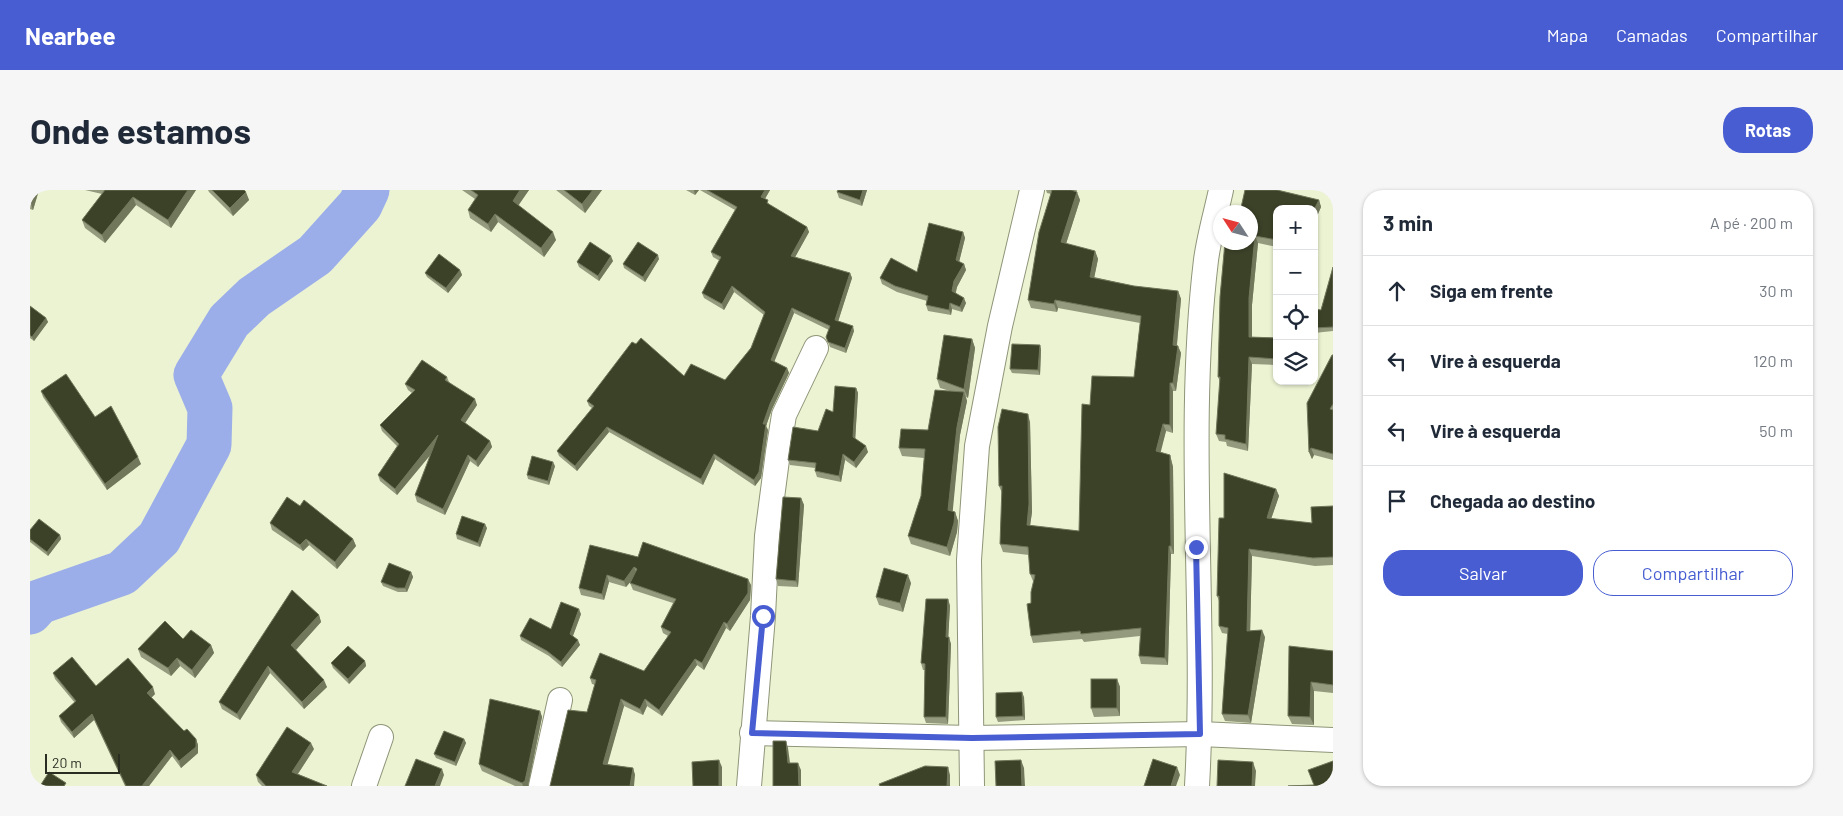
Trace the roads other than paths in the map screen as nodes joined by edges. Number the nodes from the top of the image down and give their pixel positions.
1 (1032, 190) edge
2 (1220, 190) edge
3 (816, 348) dead end
4 (560, 700) dead end
5 (752, 733) junction
6 (1200, 734) junction
7 (381, 737) dead end
8 (972, 738) junction
9 (1333, 740) edge
10 (364, 786) edge
11 (541, 786) edge
12 (749, 786) edge
13 (972, 786) edge
14 (1197, 786) edge

1 - 8 street
2 - 6 street
3 - 5 street
4 - 11 street
5 - 8 street
5 - 12 street
6 - 8 street
6 - 9 street
6 - 14 street
7 - 10 street
8 - 13 street

